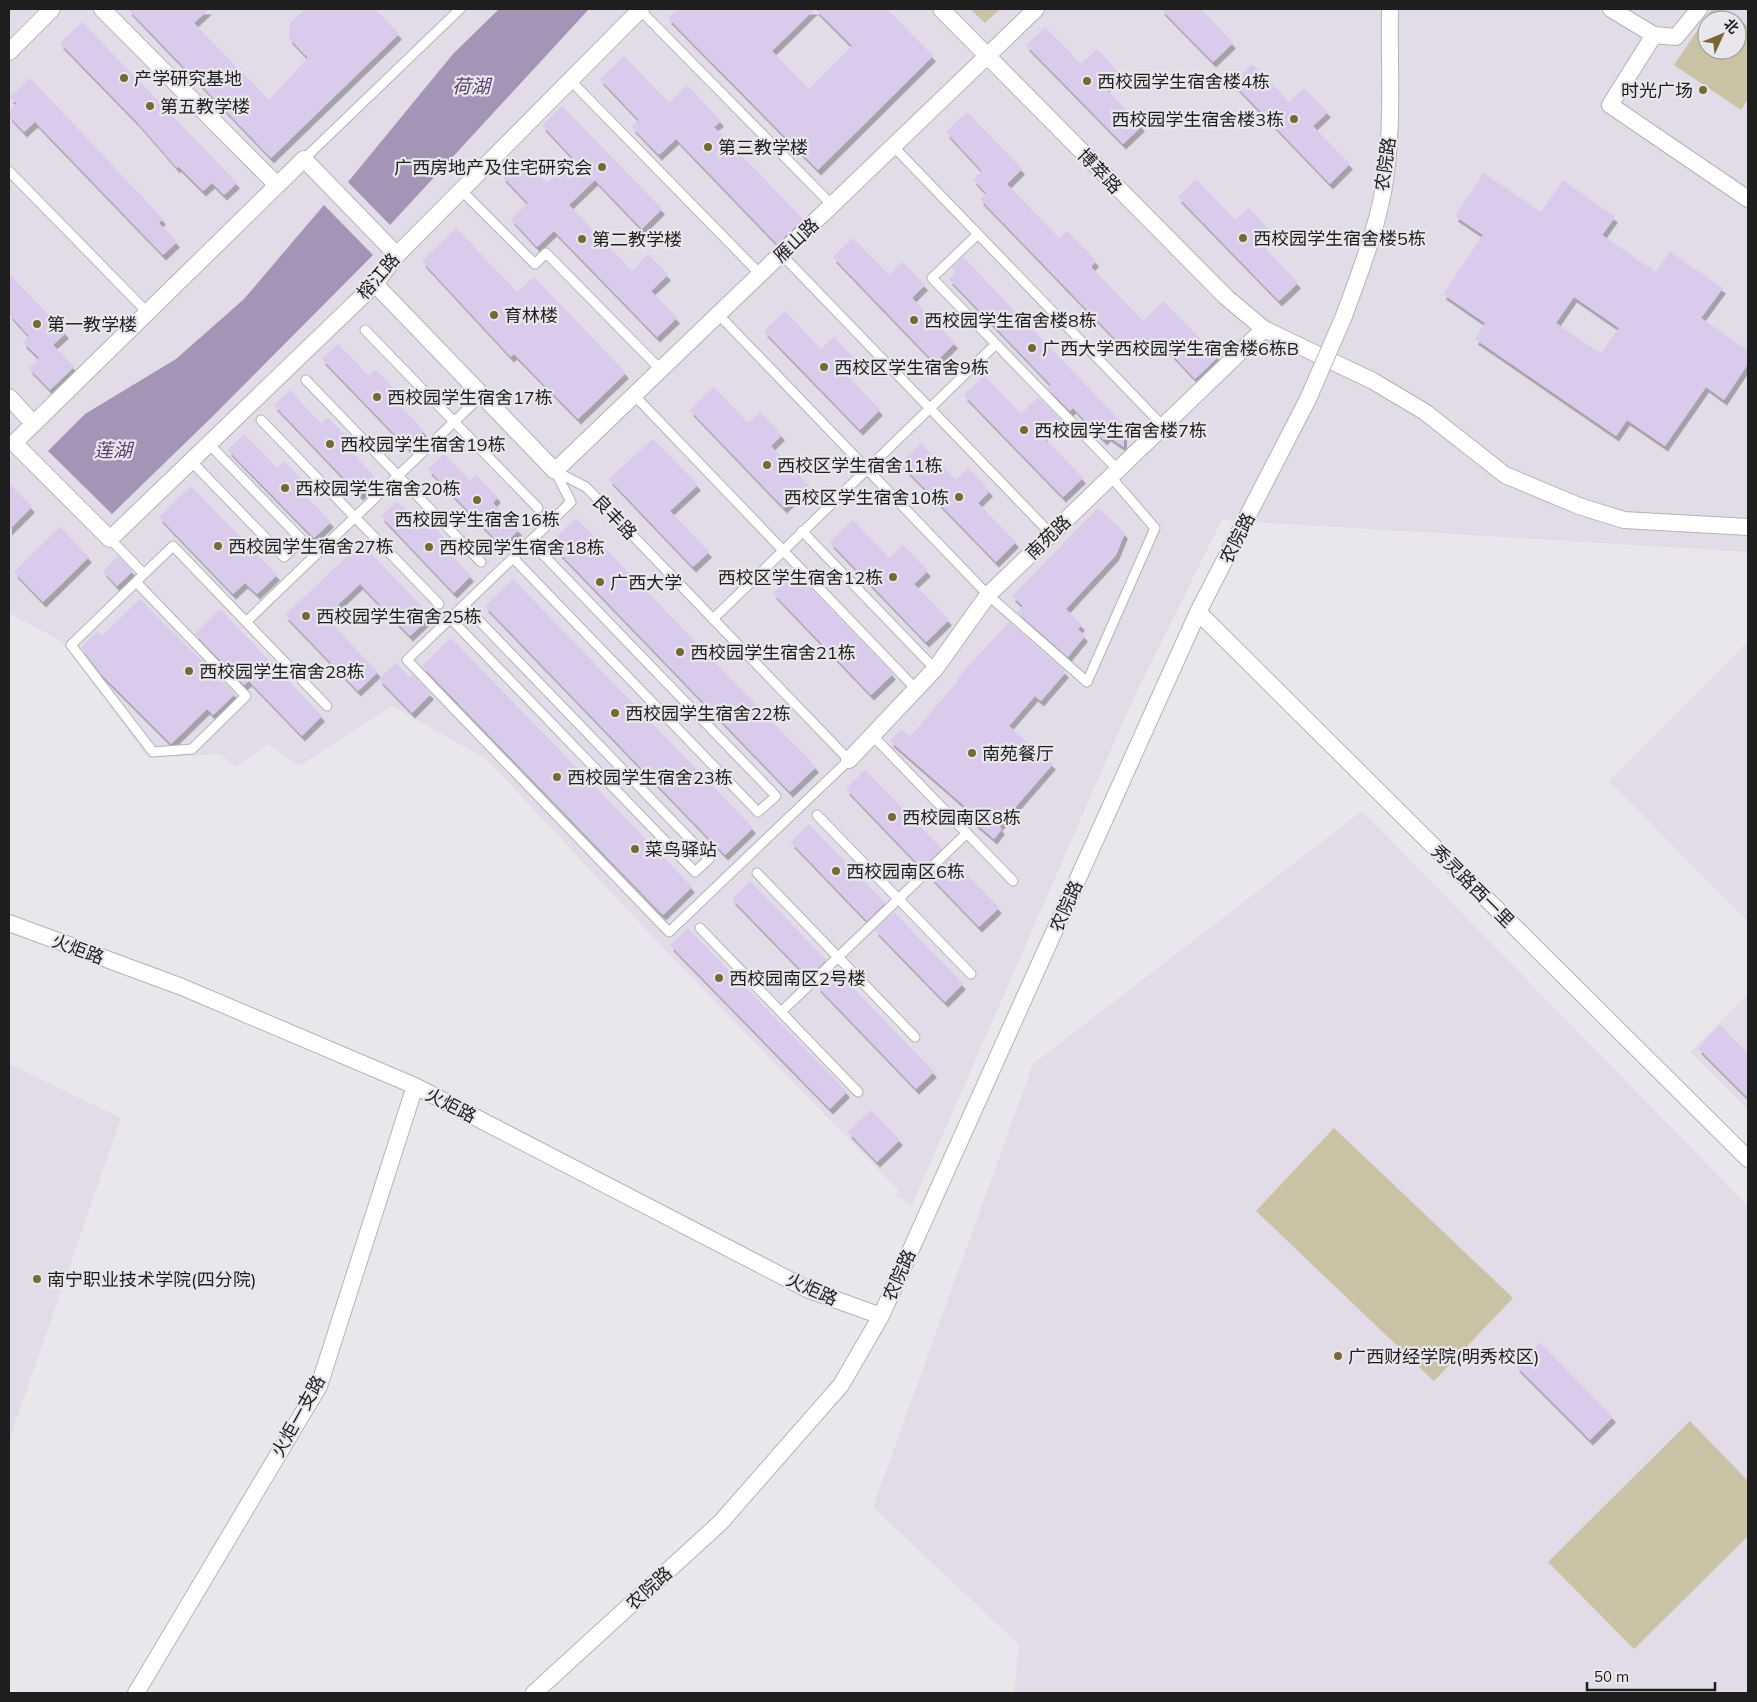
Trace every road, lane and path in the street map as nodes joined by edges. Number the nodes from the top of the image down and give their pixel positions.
1 (102, 9) edge
2 (460, 9) edge
3 (641, 9) edge
4 (941, 9) edge
5 (1036, 9) edge
6 (1390, 9) edge
7 (1611, 9) edge
8 (1699, 9) edge
9 (46, 11) edge
10 (450, 12) edge
11 (1654, 35) junction
12 (9, 52) edge
13 (987, 55) junction
14 (570, 80) junction
15 (893, 146) junction
16 (304, 159) junction
17 (9, 171) edge
18 (277, 185) junction
19 (461, 190) junction
20 (1748, 199) edge
21 (832, 205) junction
22 (978, 234) junction
23 (781, 254) junction
24 (397, 255) junction
25 (760, 274) junction
26 (375, 284) junction
27 (147, 312) junction
28 (718, 314) junction
29 (1264, 329) junction
30 (365, 330) dead end
31 (996, 344) junction
32 (661, 370) junction
33 (306, 380) dead end
34 (482, 394) junction
35 (634, 395) junction
36 (9, 397) edge
37 (930, 408) junction
38 (261, 420) dead end
39 (34, 422) junction
40 (454, 422) junction
41 (1163, 426) junction
42 (11, 443) edge
43 (209, 444) junction
44 (191, 461) junction
45 (867, 469) junction
46 (556, 471) junction
47 (1114, 473) junction
48 (397, 476) junction
49 (538, 508) dead end
50 (354, 518) junction
51 (1748, 526) edge
52 (802, 531) junction
53 (1051, 534) junction
54 (110, 539) junction
55 (530, 541) junction
56 (783, 550) junction
57 (513, 558) junction
58 (481, 562) dead end
59 (144, 574) junction
60 (136, 582) junction
61 (988, 594) junction
62 (439, 604) dead end
63 (464, 605) junction
64 (1198, 612) junction
65 (450, 618) junction
66 (713, 619) junction
67 (246, 622) junction
68 (935, 669) junction
69 (916, 689) junction
70 (327, 706) dead end
71 (872, 735) junction
72 (848, 760) junction
73 (817, 815) dead end
74 (967, 833) junction
75 (757, 873) dead end
76 (1013, 881) dead end
77 (898, 899) junction
78 (9, 923) edge
79 (700, 928) dead end
80 (838, 957) junction
81 (971, 974) dead end
82 (781, 1012) junction
83 (915, 1037) dead end
84 (415, 1086) junction
85 (858, 1092) dead end
86 (1748, 1159) edge
87 (880, 1316) junction
88 (136, 1693) edge
89 (534, 1693) edge

1 - 18 street
2 - 10 lane
3 - 14 street, 榕江路
3 - 21 lane
4 - 13 street, 博萃路
5 - 13 street, 雁山路
6 - 64 street, 农院路, bridge
7 - 11 street
8 - 11 street
9 - 12 street
10 - 16 lane
11 - 20 street
13 - 15 street, 雁山路
13 - 29 street, 博萃路
14 - 19 street, 榕江路
14 - 25 lane
15 - 21 street, 雁山路
15 - 22 lane
16 - 18 street
16 - 24 street
17 - 27 lane
18 - 27 street
19 - 24 street, 榕江路
19 - 32 lane
21 - 23 street, 雁山路
22 - 31 lane
22 - 41 lane
23 - 25 street, 雁山路
23 - 37 lane
24 - 26 street, 榕江路
25 - 28 street, 雁山路
26 - 34 street, 良丰路
26 - 43 street, 榕江路
27 - 39 street
28 - 32 street, 雁山路
28 - 45 lane
29 - 41 street, 南苑路
29 - 51 street, 博萃路
30 - 40 lane
31 - 37 lane
31 - 47 lane
32 - 35 street, 雁山路
33 - 48 lane
34 - 40 lane
34 - 46 street, 良丰路
35 - 46 street, 雁山路
35 - 56 lane
36 - 39 street
37 - 45 lane
37 - 53 lane
38 - 50 lane
39 - 42 street
40 - 48 lane
40 - 49 lane
41 - 47 street, 南苑路
42 - 54 street
43 - 44 street, 榕江路
43 - 44 lane
44 - 54 street, 榕江路
45 - 52 lane
45 - 61 lane
46 - 55 lane
46 - 66 lane, 良丰路
47 - 53 street, 南苑路
47 - 61 lane
48 - 50 lane
48 - 58 lane
50 - 62 lane
50 - 67 lane
52 - 56 lane
52 - 68 lane
53 - 61 street, 南苑路
54 - 59 lane
55 - 57 lane
55 - 57 lane
56 - 66 lane
56 - 69 lane
57 - 63 lane
59 - 60 lane
59 - 67 lane
60 - 60 lane
61 - 68 street, 南苑路
63 - 65 lane
63 - 65 lane
64 - 86 street, 秀灵路西一里
64 - 87 street, 农院路
65 - 72 lane
66 - 72 lane, 良丰路
67 - 70 lane
68 - 69 street, 南苑路
69 - 71 street, 南苑路
71 - 72 street, 南苑路
71 - 74 lane
73 - 77 lane
74 - 76 lane
74 - 77 lane
75 - 80 lane
77 - 80 lane
77 - 81 lane
78 - 84 street, 火炬路
79 - 82 lane
80 - 82 lane
80 - 83 lane
82 - 85 lane
84 - 87 street, 火炬路
84 - 88 street, 火炬一支路
87 - 89 street, 农院路

